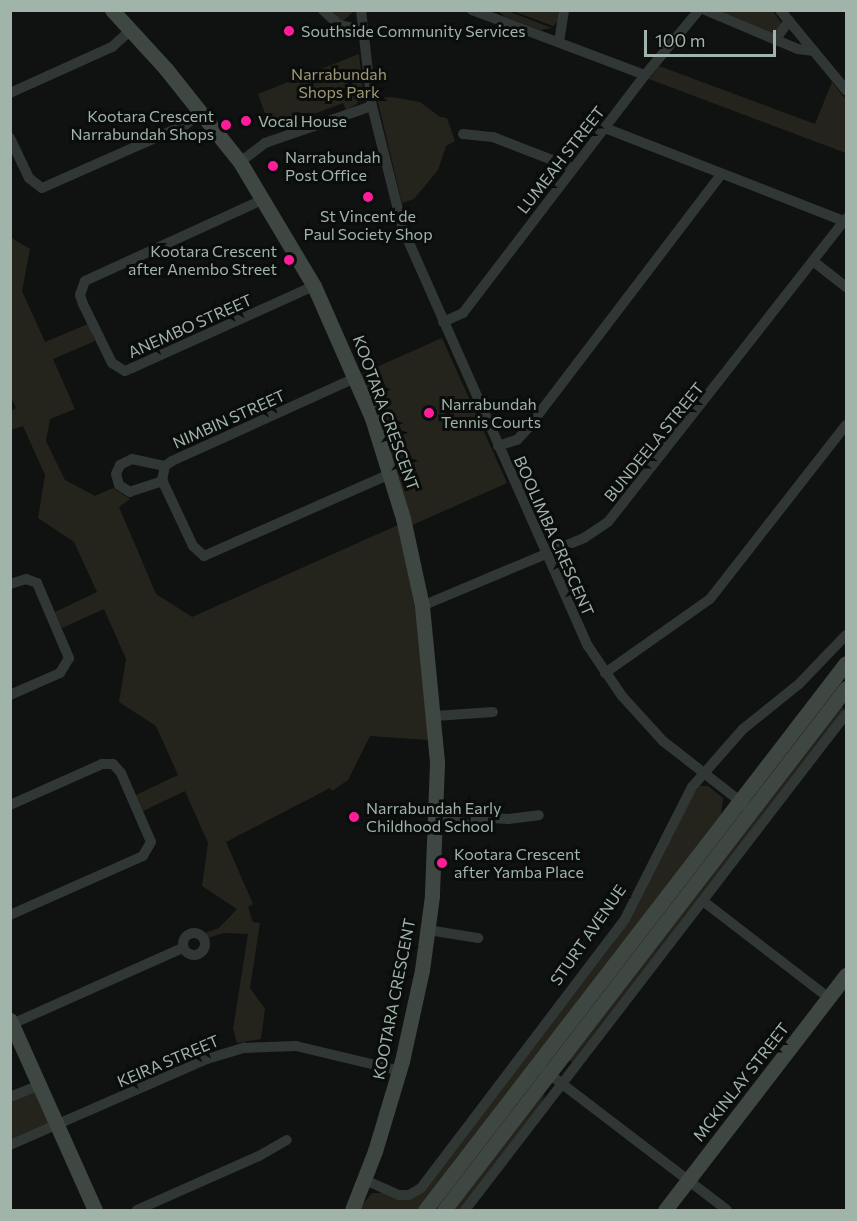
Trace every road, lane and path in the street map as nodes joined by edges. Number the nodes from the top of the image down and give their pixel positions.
1 (112, 10) edge
2 (324, 10) edge
3 (361, 10) edge
4 (472, 10) edge
5 (564, 10) edge
6 (699, 10) edge
7 (705, 10) edge
8 (780, 10) edge
9 (485, 13) edge
10 (789, 21) junction
11 (131, 30) junction
12 (362, 30) junction
13 (775, 40) junction
14 (559, 42) junction
15 (814, 51) junction
16 (645, 75) junction
17 (846, 90) edge
18 (10, 93) edge
19 (372, 106) junction
20 (202, 112) junction
21 (605, 128) junction
22 (463, 134) dead end
23 (10, 138) edge
24 (240, 162) junction
25 (573, 168) junction
26 (721, 175) junction
27 (264, 199) junction
28 (845, 219) edge
29 (813, 261) junction
30 (314, 286) junction
31 (846, 287) edge
32 (443, 322) junction
33 (355, 378) junction
34 (846, 427) edge
35 (498, 446) junction
36 (165, 466) junction
37 (390, 474) junction
38 (162, 481) junction
39 (544, 554) junction
40 (10, 584) edge
41 (422, 606) junction
42 (846, 635) edge
43 (605, 673) junction
44 (843, 673) edge
45 (846, 688) edge
46 (10, 695) edge
47 (493, 712) dead end
48 (846, 714) edge
49 (435, 716) junction
50 (703, 773) junction
51 (10, 805) edge
52 (746, 806) junction
53 (437, 815) junction
54 (539, 815) dead end
55 (703, 902) junction
56 (10, 915) edge
57 (428, 930) junction
58 (478, 938) dead end
59 (183, 948) dead end
60 (846, 975) edge
61 (829, 998) junction
62 (11, 1022) edge
63 (543, 1069) junction
64 (400, 1071) junction
65 (39, 1084) junction
66 (563, 1084) junction
67 (10, 1097) edge
68 (57, 1125) junction
69 (287, 1140) dead end
70 (10, 1145) edge
71 (365, 1180) junction
72 (688, 1180) junction
73 (95, 1210) edge
74 (137, 1210) edge
75 (352, 1210) edge
76 (425, 1210) edge
77 (444, 1210) edge
78 (465, 1210) edge
79 (665, 1210) edge
80 (728, 1210) edge

1 - 11 street, KOOTARA CRESCENT
2 - 12 street
3 - 12 street, BOOLIMBA CRESCENT
4 - 9 street
5 - 14 street
6 - 16 street, LUMEAH STREET
7 - 13 street
8 - 10 street
9 - 14 street
10 - 13 street
10 - 15 street
11 - 18 street
11 - 20 street, KOOTARA CRESCENT
12 - 19 street, BOOLIMBA CRESCENT
13 - 15 street
14 - 16 street
15 - 17 street
16 - 21 street, LUMEAH STREET
19 - 24 street
19 - 32 street, BOOLIMBA CRESCENT
20 - 23 street
20 - 24 street, KOOTARA CRESCENT
21 - 25 street, LUMEAH STREET
21 - 26 street
22 - 25 street
24 - 27 street, KOOTARA CRESCENT
25 - 32 street, LUMEAH STREET
26 - 28 street
26 - 35 street
27 - 30 street, KOOTARA CRESCENT
27 - 30 street, ANEMBO STREET
28 - 29 street, BUNDEELA STREET
29 - 31 street
29 - 39 street, BUNDEELA STREET
30 - 33 street, KOOTARA CRESCENT
32 - 35 street, BOOLIMBA CRESCENT
33 - 36 street, NIMBIN STREET
33 - 37 street, KOOTARA CRESCENT
34 - 43 street
35 - 39 street, BOOLIMBA CRESCENT
36 - 38 street, NIMBIN STREET
36 - 38 street
37 - 38 street
37 - 41 street, KOOTARA CRESCENT
39 - 41 street, BUNDEELA STREET
39 - 43 street, BOOLIMBA CRESCENT
40 - 46 street
41 - 49 street, KOOTARA CRESCENT
42 - 50 street, STURT AVENUE
43 - 50 street, BOOLIMBA CRESCENT
44 - 52 street
45 - 52 street
47 - 49 street
48 - 55 street
49 - 53 street, KOOTARA CRESCENT
50 - 52 street, BOOLIMBA CRESCENT
50 - 71 street, STURT AVENUE
51 - 56 street
52 - 63 street
53 - 54 street
53 - 57 street, KOOTARA CRESCENT
55 - 61 street
55 - 66 street
57 - 58 street
57 - 64 street, KOOTARA CRESCENT
59 - 62 street
60 - 61 street, MCKINLAY STREET
61 - 72 street, MCKINLAY STREET
62 - 65 street
63 - 66 street
63 - 76 street
63 - 77 street
64 - 68 street, KEIRA STREET
64 - 71 street, KOOTARA CRESCENT
65 - 67 street
65 - 68 street
66 - 72 street
66 - 78 street
68 - 70 street, KEIRA STREET
68 - 73 street
69 - 74 street
71 - 75 street, KOOTARA CRESCENT
72 - 79 street, MCKINLAY STREET
72 - 80 street

